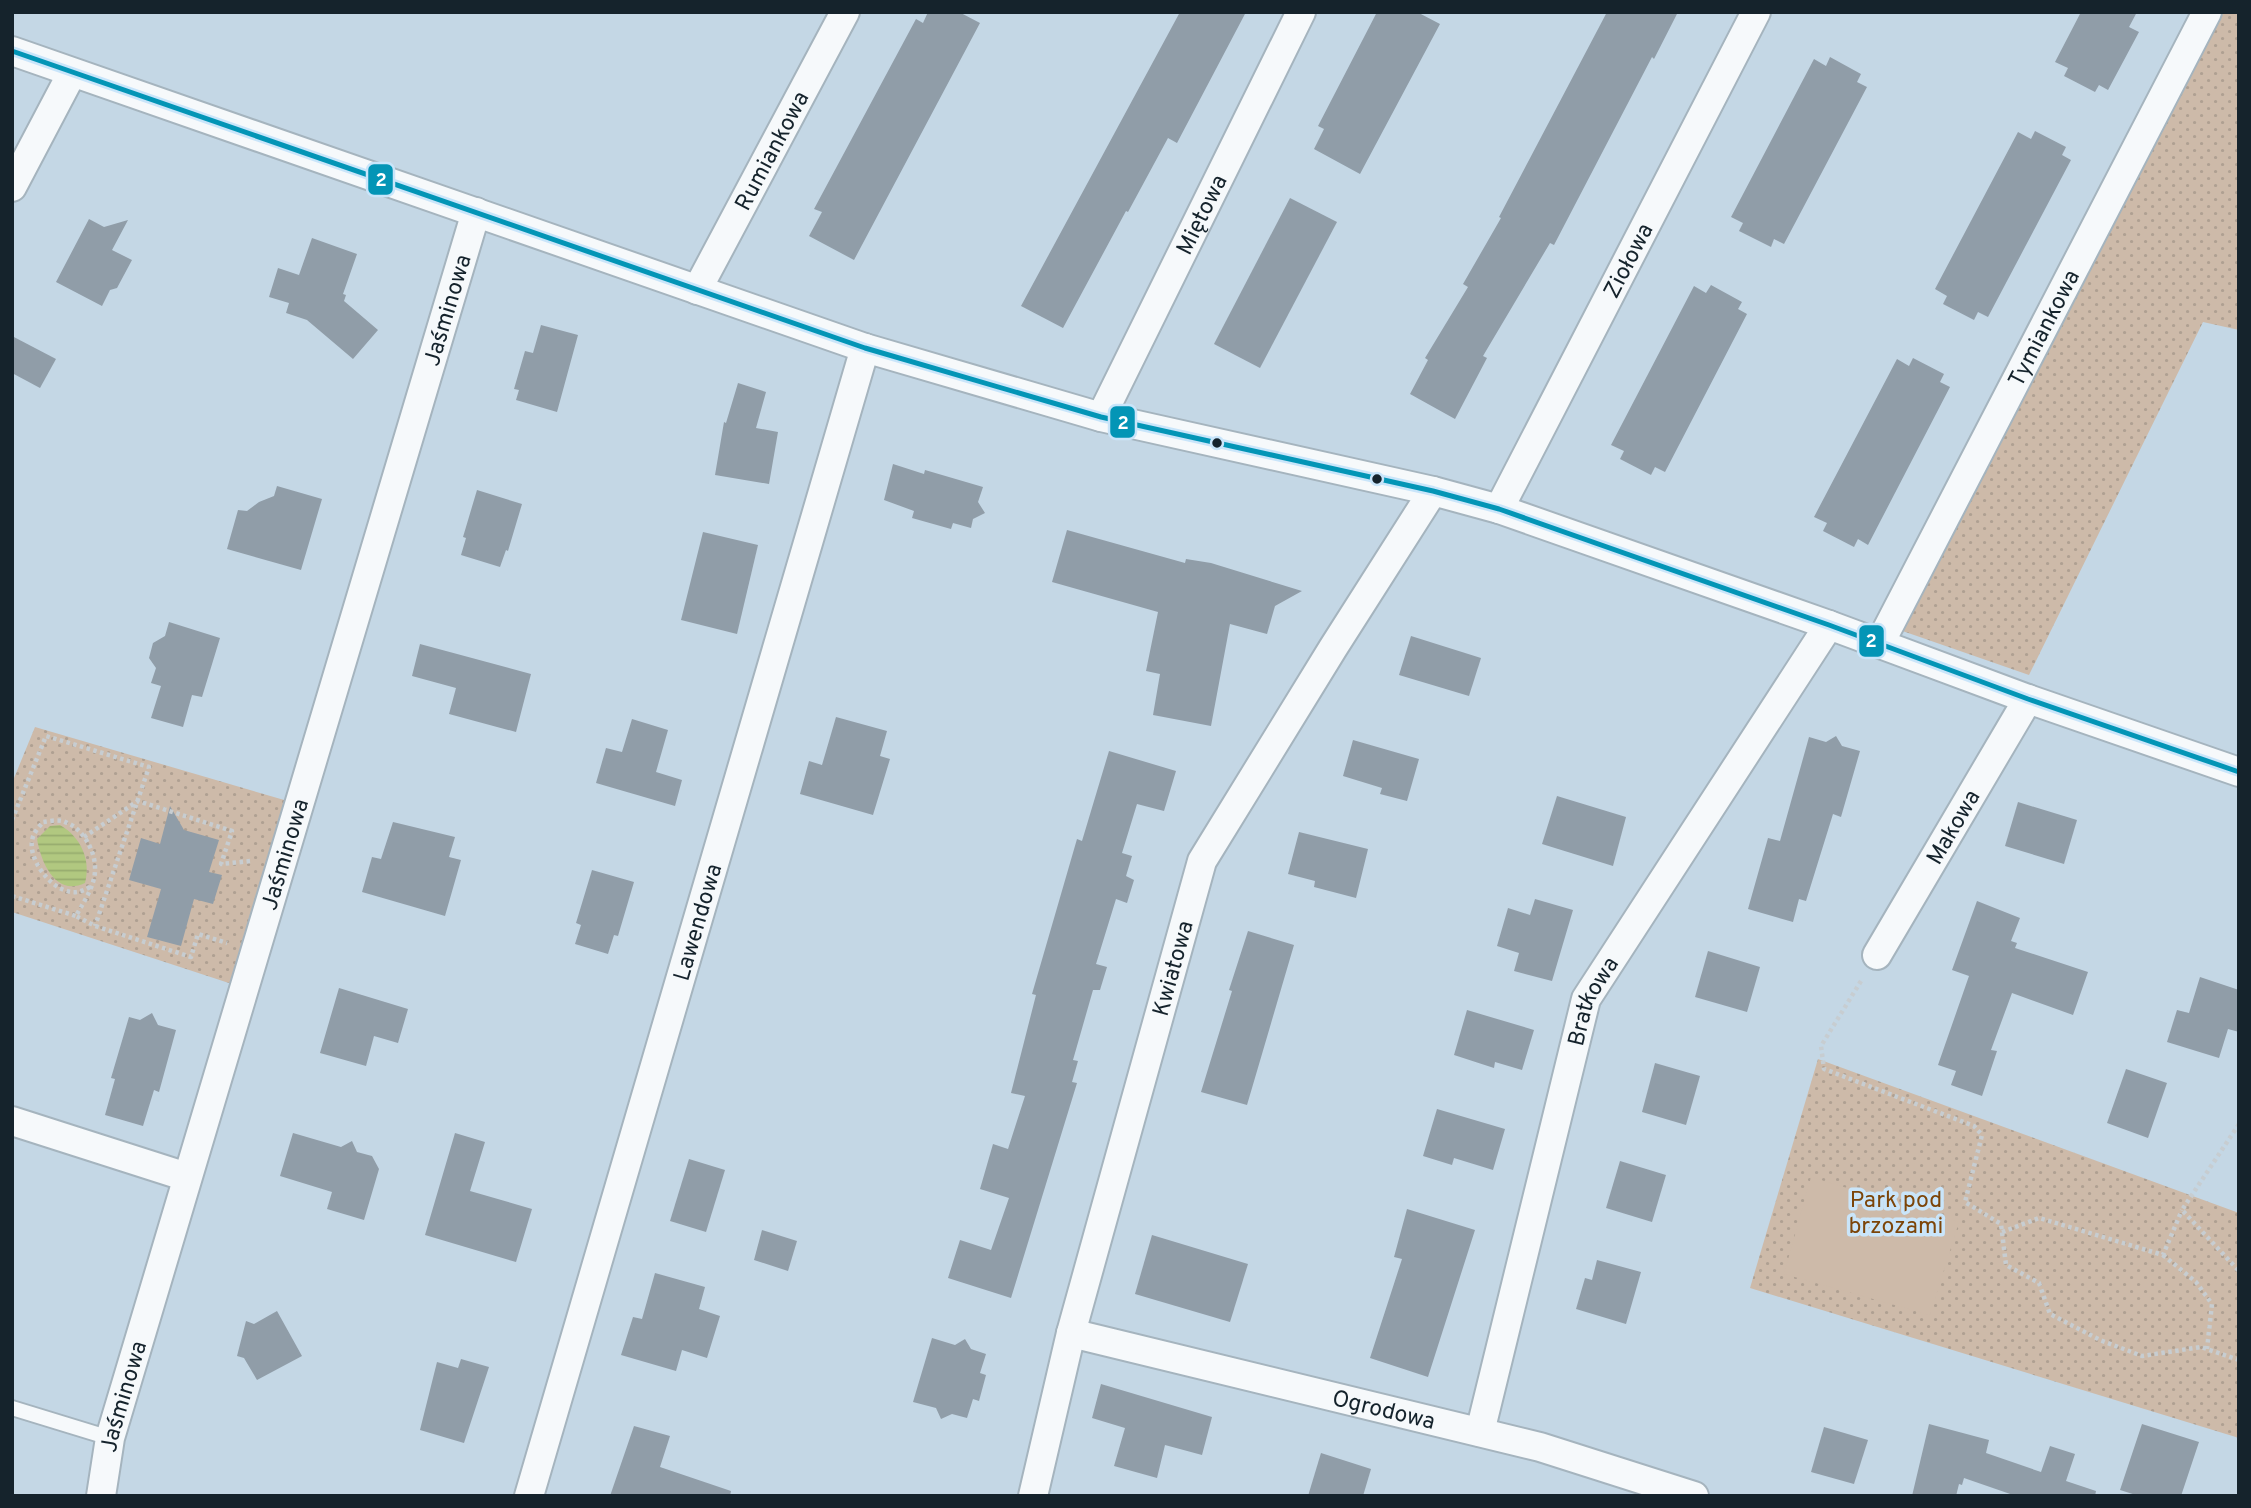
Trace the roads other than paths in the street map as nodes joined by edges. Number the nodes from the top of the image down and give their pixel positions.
1 (845, 12) edge
2 (1301, 12) edge
3 (1756, 12) edge
4 (2207, 12) edge
5 (12, 51) edge
6 (72, 73) junction
7 (12, 187) edge
8 (476, 212) junction
9 (697, 290) junction
10 (865, 348) junction
11 (1101, 416) junction
12 (1433, 491) junction
13 (1499, 509) junction
14 (1829, 625) junction
15 (1880, 643) junction
16 (2028, 699) junction
17 (2239, 772) edge
18 (1877, 955) road end
19 (12, 1121) edge
20 (187, 1177) junction
21 (1071, 1333) junction
22 (12, 1408) edge
23 (1480, 1432) junction
24 (110, 1438) junction
25 (101, 1496) edge
26 (529, 1496) edge
27 (1033, 1496) edge
28 (1694, 1496) edge

1 - 9 street, Rumiankowa
2 - 11 street, Miętowa
3 - 13 street, Ziołowa
4 - 15 street, Tymiankowa
5 - 6 street
6 - 7 street
6 - 8 street
8 - 9 street
8 - 20 street, Jaśminowa
9 - 10 street
10 - 11 street
10 - 26 street, Lawendowa
11 - 12 street
12 - 13 street
12 - 21 street, Kwiatowa
13 - 14 street
14 - 15 street
14 - 23 street, Bratkowa
15 - 16 street
16 - 17 street
16 - 18 street, Makowa
19 - 20 street
20 - 24 street, Jaśminowa
21 - 23 street, Ogrodowa
21 - 27 street, Kwiatowa
22 - 24 lane
23 - 28 street, Ogrodowa
24 - 25 street, Jaśminowa

